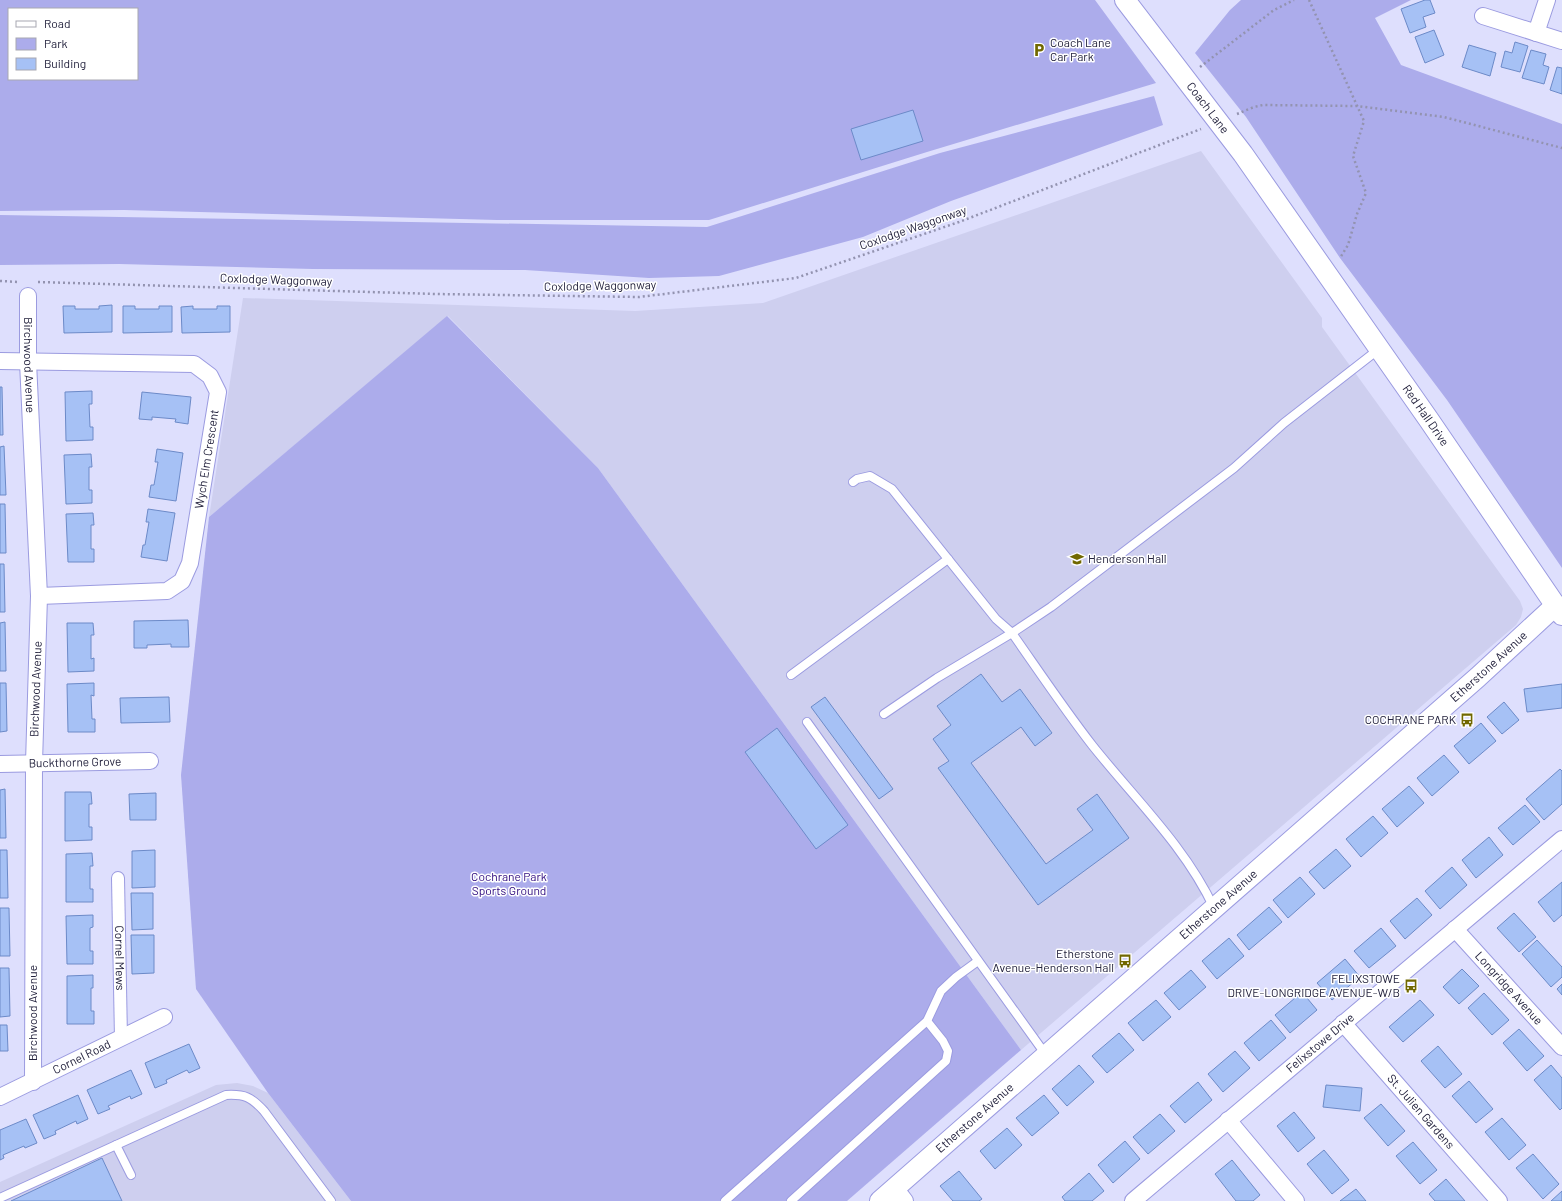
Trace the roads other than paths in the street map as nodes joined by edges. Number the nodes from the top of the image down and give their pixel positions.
1 (1125, 0) edge
2 (1547, 0) edge
3 (1483, 16) dead end
4 (1536, 33) junction
5 (1562, 41) edge
6 (1287, 218) joint
7 (32, 289) road end
8 (1379, 349) junction
9 (0, 361) edge
10 (28, 362) junction
11 (853, 482) dead end
12 (948, 559) junction
13 (39, 596) junction
14 (1559, 610) edge
15 (1012, 634) junction
16 (791, 675) dead end
17 (884, 714) dead end
18 (807, 722) dead end
19 (150, 762) dead end
20 (34, 763) junction
21 (0, 764) edge
22 (1562, 839) edge
23 (118, 878) dead end
24 (1214, 908) junction
25 (1455, 929) junction
26 (978, 961) junction
27 (164, 1017) dead end
28 (926, 1021) junction
29 (1343, 1023) junction
30 (121, 1039) junction
31 (1562, 1047) edge
32 (1046, 1055) junction
33 (33, 1082) junction
34 (0, 1097) edge
35 (1228, 1120) junction
36 (116, 1145) junction
37 (131, 1175) dead end
38 (900, 1194) edge
39 (0, 1198) edge
40 (331, 1201) edge
41 (725, 1201) edge
42 (791, 1201) edge
43 (880, 1201) edge
44 (1133, 1201) edge
45 (1296, 1201) edge
46 (1499, 1201) edge

1 - 6 street, Coach Lane
2 - 4 street
3 - 4 street
4 - 5 street
6 - 8 street, Red Hall Drive
7 - 10 street, Birchwood Avenue
8 - 14 street, Red Hall Drive
8 - 15 lane
9 - 10 street, Wych Elm Crescent
10 - 13 street, Birchwood Avenue
10 - 13 street, Wych Elm Crescent
11 - 12 lane
12 - 15 lane
12 - 16 lane
13 - 20 street, Birchwood Avenue
14 - 24 street, Etherstone Avenue
15 - 17 lane
15 - 24 lane
18 - 26 lane
19 - 20 street, Buckthorne Grove
20 - 21 street, Buckthorne Grove
20 - 33 street, Birchwood Avenue
22 - 25 street, Felixstowe Drive
23 - 30 street, Cornel Mews
24 - 32 street, Etherstone Avenue
25 - 29 street, Felixstowe Drive
25 - 31 street, Longridge Avenue
26 - 28 lane
26 - 32 lane
27 - 30 street, Cornel Road
28 - 41 lane
28 - 42 lane
29 - 35 street, Felixstowe Drive
29 - 46 street, St. Julien Gardens
30 - 33 street, Cornel Road
32 - 38 street, Etherstone Avenue
33 - 34 street, Cornel Road
35 - 44 street, Felixstowe Drive
35 - 45 street
36 - 37 lane
36 - 39 lane
36 - 40 lane
38 - 43 street, Etherstone Avenue

